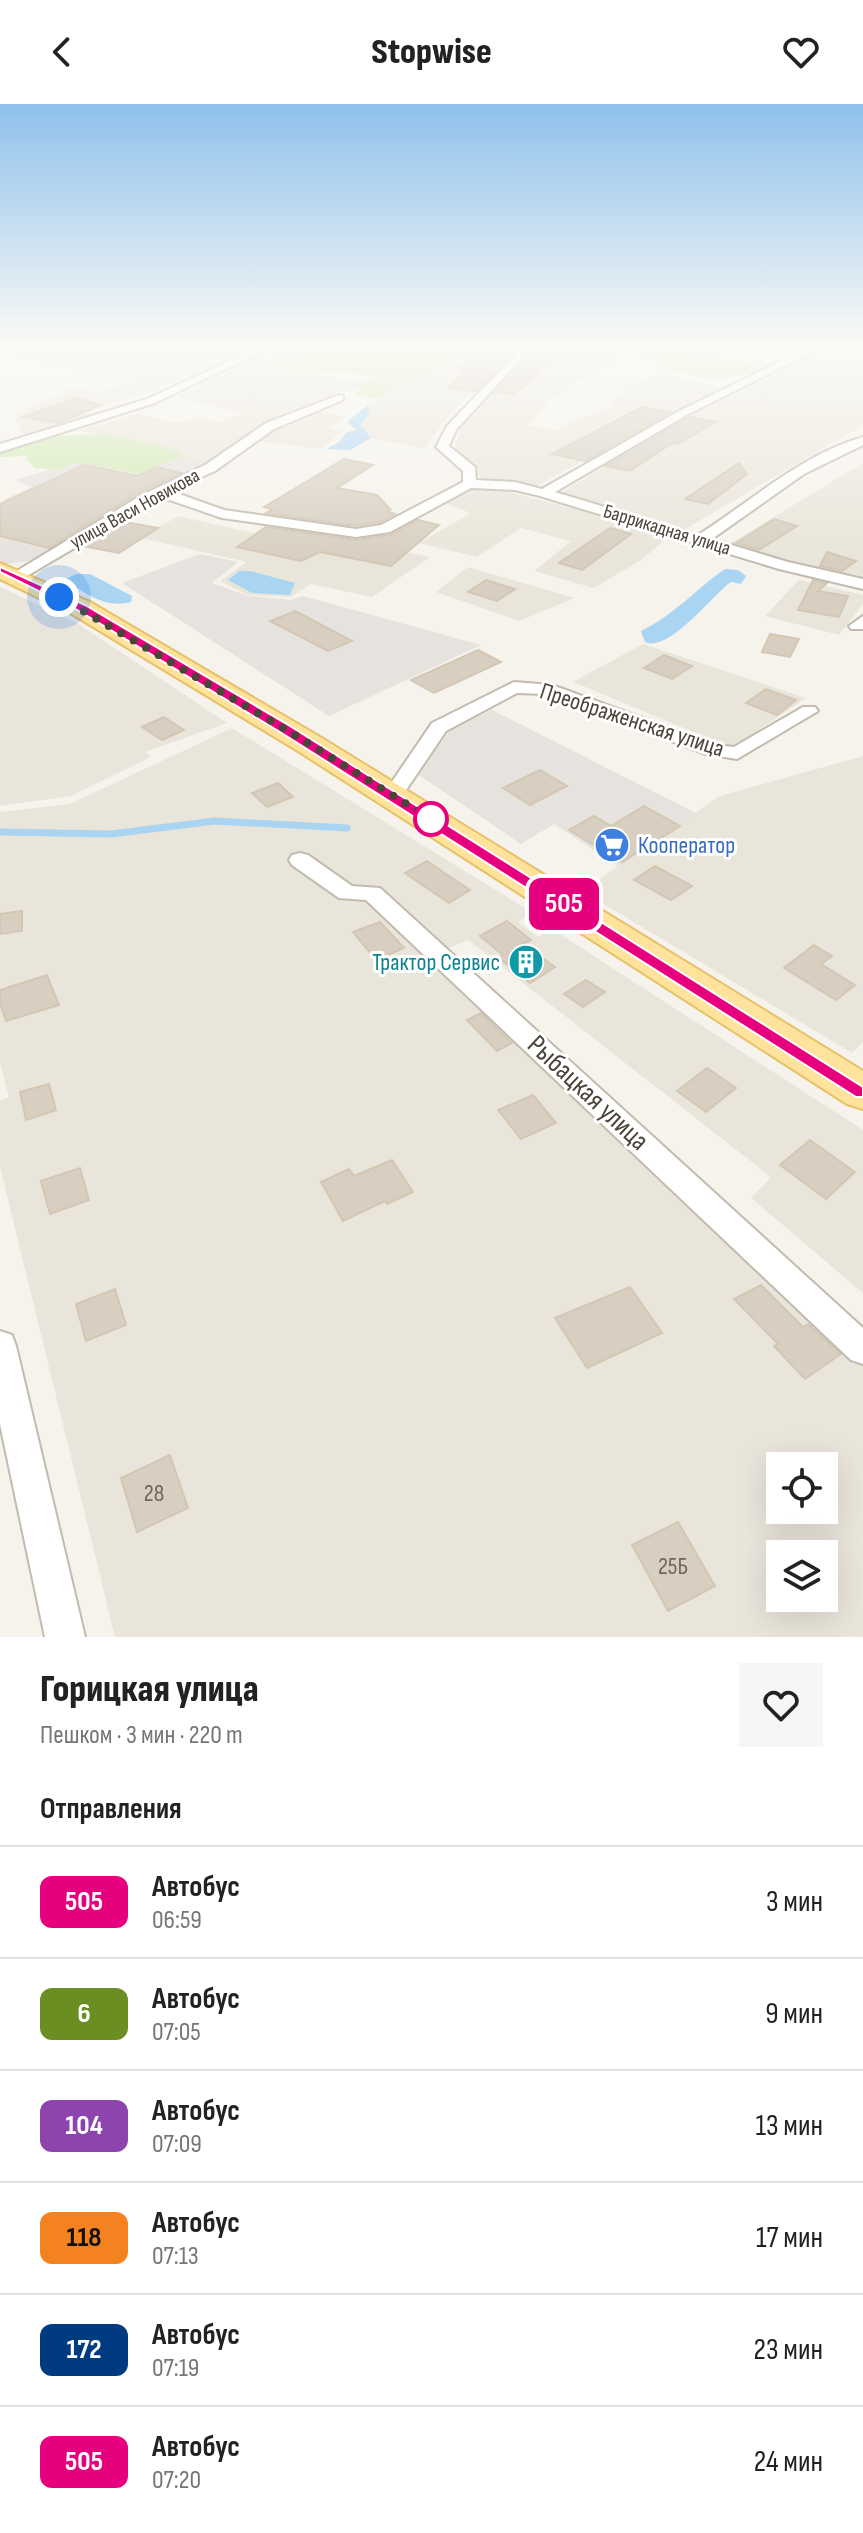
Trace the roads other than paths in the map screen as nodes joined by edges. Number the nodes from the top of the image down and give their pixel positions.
1 (101, 417) edge
2 (293, 417) edge
3 (462, 417) edge
4 (677, 417) edge
5 (863, 441) edge
6 (0, 448) edge
7 (469, 484) junction
8 (163, 493) junction
9 (544, 493) junction
10 (701, 540) junction
11 (8, 574) edge
12 (863, 584) edge
13 (809, 711) dead end
14 (393, 795) junction
15 (300, 860) dead end
16 (860, 1086) edge
17 (0, 1346) edge
18 (863, 1349) edge
19 (65, 1637) edge

1 - 6 street
2 - 8 street, улица Васи Новикова
3 - 7 street
4 - 9 street
5 - 10 street
7 - 8 street
7 - 9 street, Баррикадная улица
8 - 11 street, улица Васи Новикова
9 - 10 street, Баррикадная улица
10 - 12 street, Баррикадная улица
11 - 14 main road
13 - 14 street, Преображенская улица
14 - 16 main road
15 - 18 street, Рыбацкая улица
17 - 19 street

